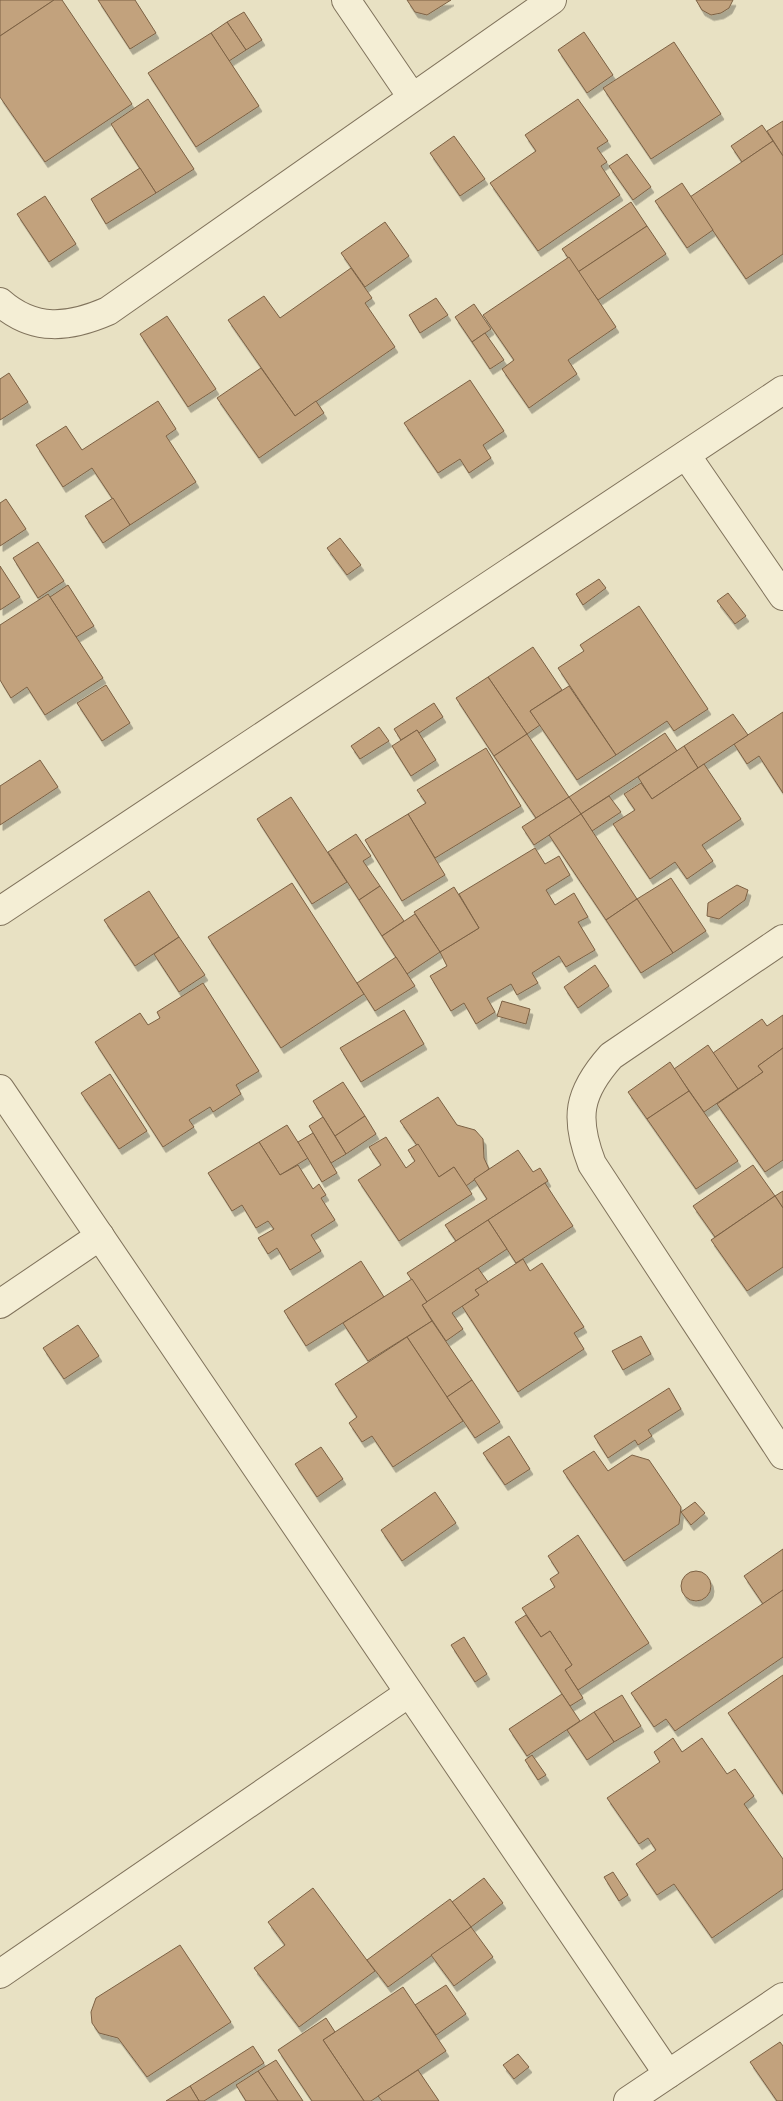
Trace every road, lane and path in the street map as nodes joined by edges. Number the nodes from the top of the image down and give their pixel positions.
1 (346, 0) edge
2 (552, 0) edge
3 (412, 97) junction
4 (0, 302) edge
5 (783, 390) edge
6 (686, 455) junction
7 (783, 596) edge
8 (0, 911) edge
9 (783, 939) edge
10 (0, 1089) edge
11 (100, 1236) junction
12 (0, 1304) edge
13 (782, 1452) edge
14 (409, 1693) junction
15 (0, 1974) edge
16 (783, 1997) edge
17 (668, 2074) junction
18 (628, 2101) edge

1 - 3 street
2 - 3 street
3 - 4 street
5 - 6 street
6 - 7 street
6 - 8 street
9 - 13 street
10 - 11 street
11 - 12 street
11 - 14 street
14 - 15 street
14 - 17 street
16 - 17 street
17 - 18 street

